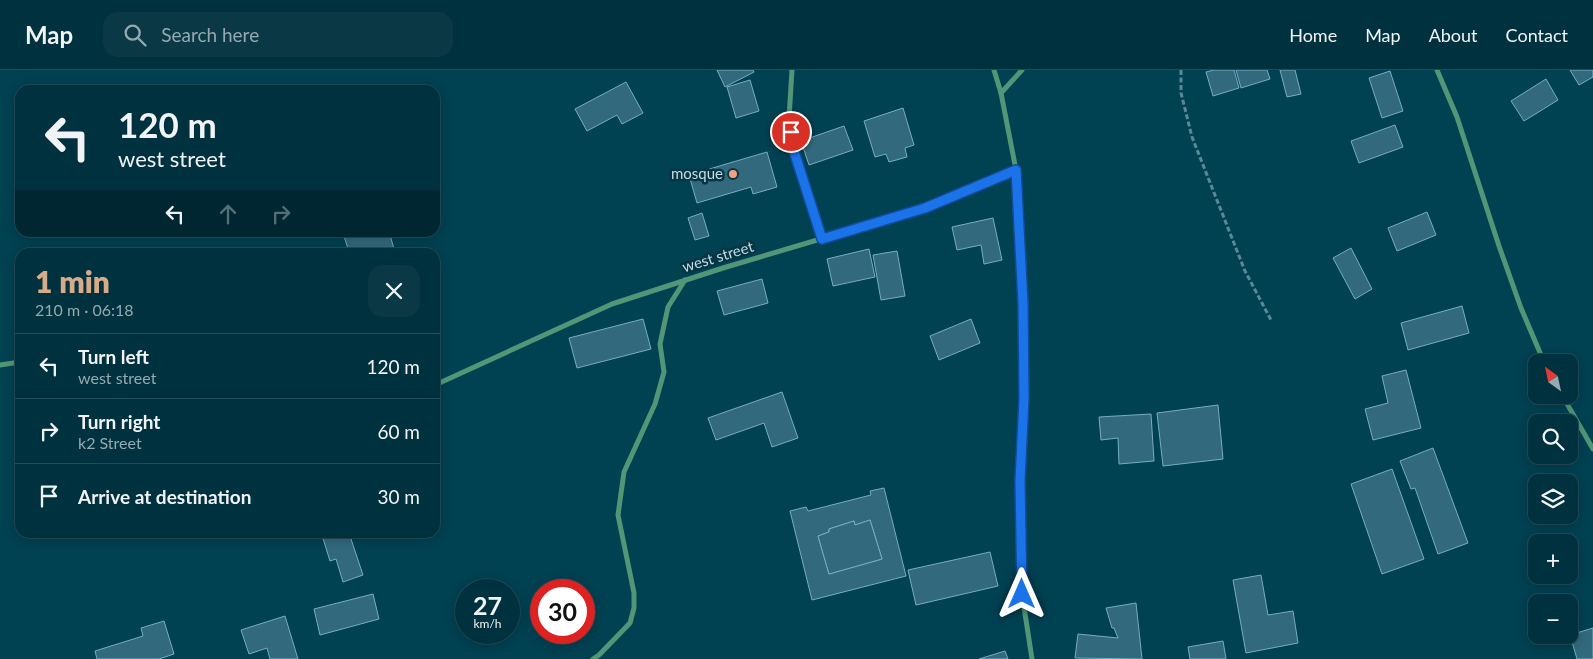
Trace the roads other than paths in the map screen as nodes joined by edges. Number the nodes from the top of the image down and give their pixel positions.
1 (792, 70) edge
2 (994, 70) edge
3 (1022, 70) edge
4 (1437, 70) edge
5 (1001, 93) junction
6 (1016, 170) junction
7 (822, 239) junction
8 (685, 280) junction
9 (1541, 354) edge
10 (15, 363) edge
11 (0, 365) edge
12 (440, 382) edge
13 (1567, 404) edge
14 (1593, 448) edge
15 (593, 659) edge
16 (1032, 659) edge

1 - 7 street
2 - 5 street
3 - 5 street
4 - 9 street
5 - 6 street
6 - 7 street, west street
6 - 16 street
7 - 8 street, west street
8 - 12 street, west street
8 - 15 street
10 - 11 street
13 - 14 street

